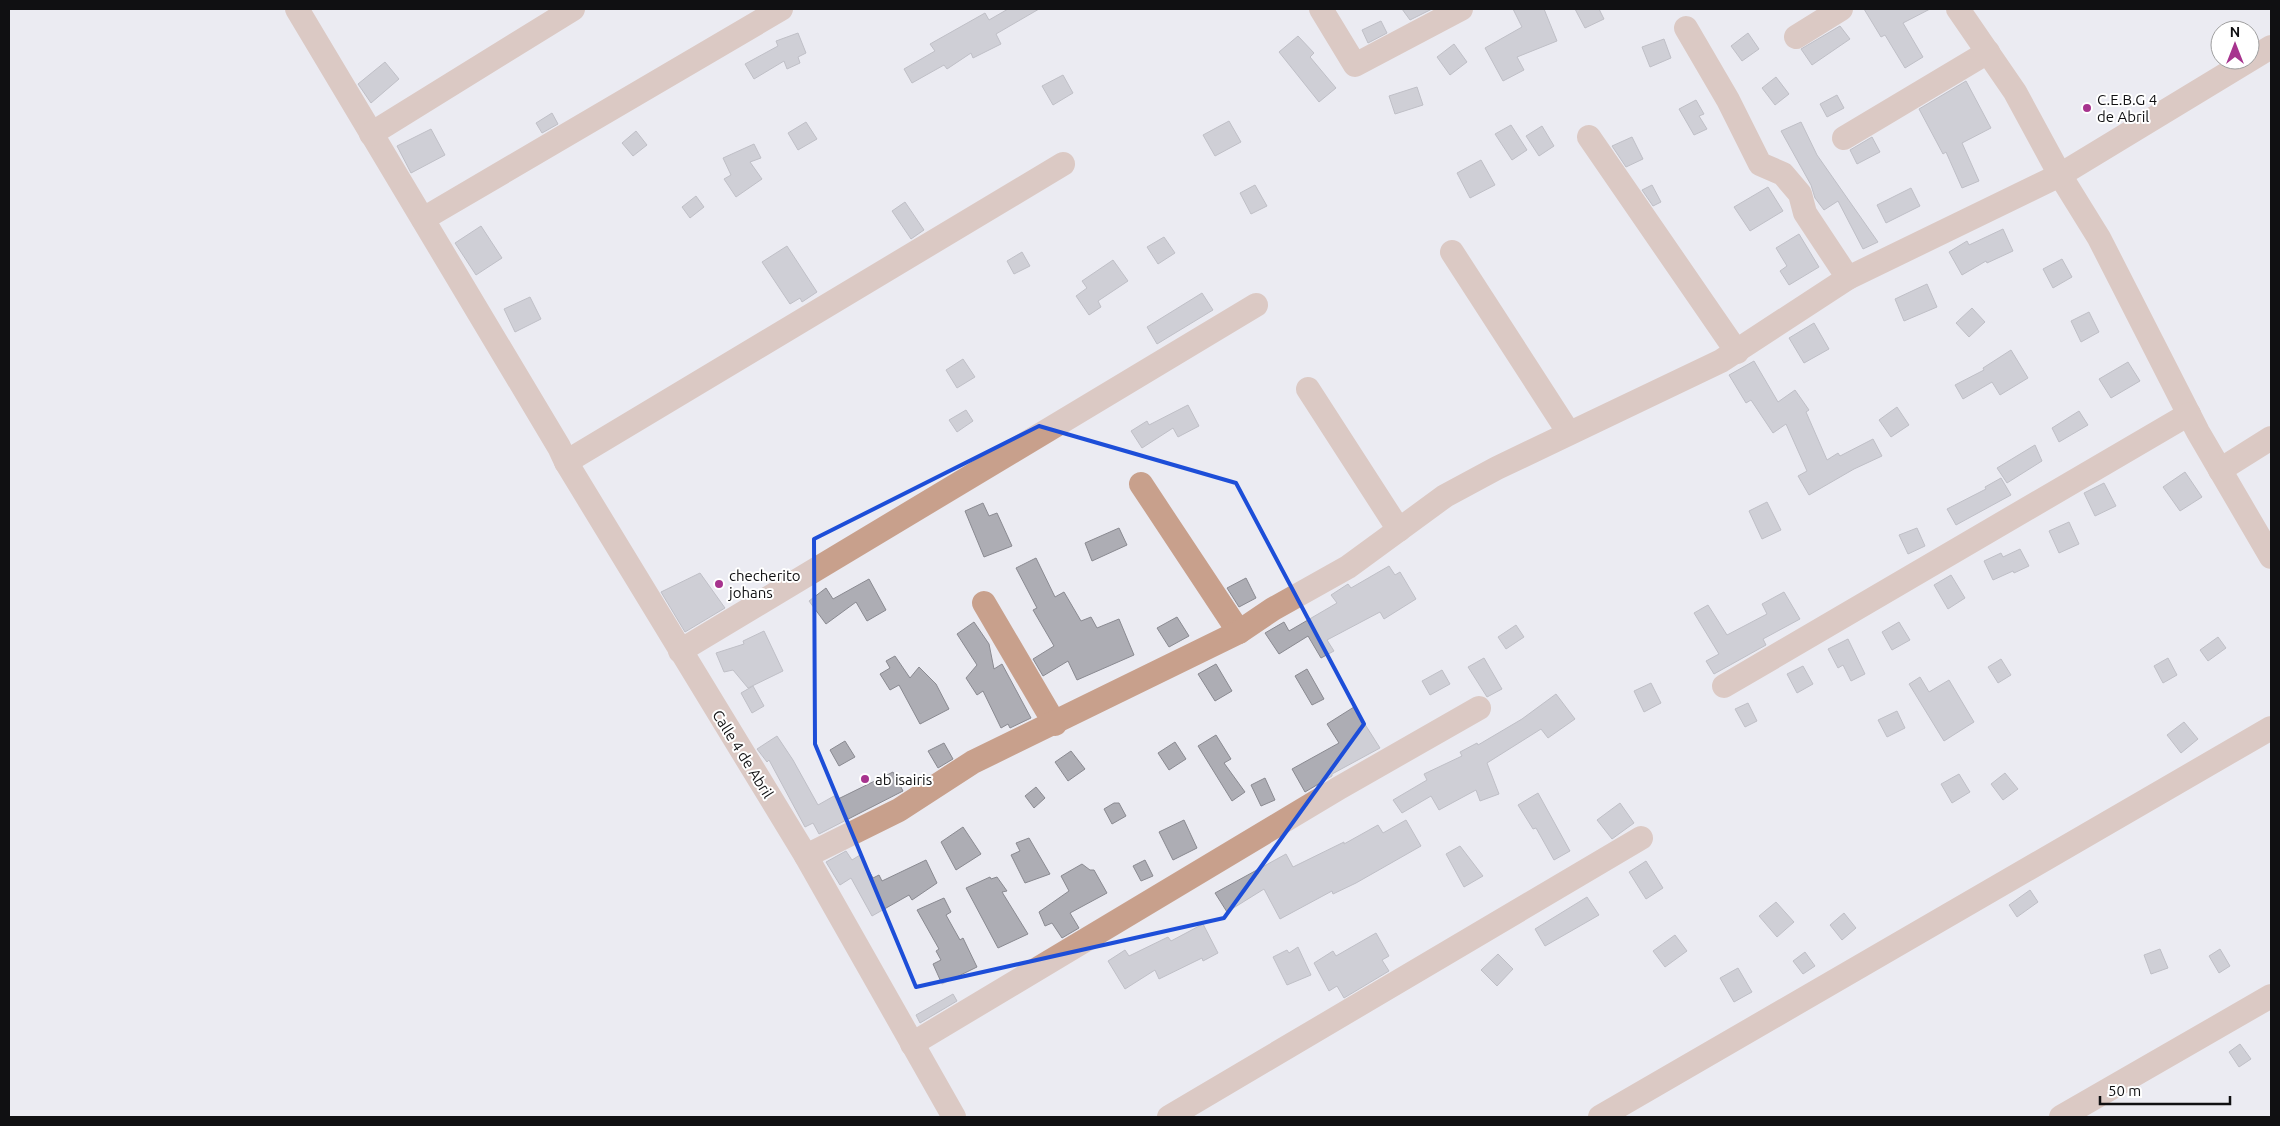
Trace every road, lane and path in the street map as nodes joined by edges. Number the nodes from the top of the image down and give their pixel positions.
1 (297, 9) edge
2 (573, 9) edge
3 (781, 9) edge
4 (1320, 9) edge
5 (1461, 9) edge
6 (1841, 9) edge
7 (1958, 9) edge
8 (1686, 28) dead end
9 (1796, 37) dead end
10 (2271, 47) edge
11 (1988, 52) junction
12 (371, 134) junction
13 (1589, 137) dead end
14 (1844, 138) dead end
15 (1063, 164) dead end
16 (2060, 175) junction
17 (424, 219) junction
18 (1452, 252) dead end
19 (1848, 278) junction
20 (1256, 305) dead end
21 (1737, 352) junction
22 (1308, 389) dead end
23 (2189, 414) junction
24 (1569, 433) junction
25 (2271, 438) edge
26 (566, 462) junction
27 (2220, 470) junction
28 (1141, 484) dead end
29 (1398, 530) junction
30 (2271, 557) edge
31 (984, 603) dead end
32 (1239, 632) junction
33 (680, 651) junction
34 (1724, 686) dead end
35 (1479, 708) dead end
36 (1055, 724) junction
37 (2271, 728) edge
38 (1641, 838) dead end
39 (806, 856) junction
40 (2271, 996) edge
41 (912, 1044) junction
42 (954, 1117) edge
43 (1169, 1117) edge
44 (1600, 1117) edge
45 (2061, 1117) edge

1 - 12 street, Calle 4 de Abril
2 - 12 street
3 - 17 street
4 - 5 street
6 - 9 street
7 - 11 street
8 - 19 street
10 - 16 street
11 - 14 street
11 - 16 street
12 - 17 street, Calle 4 de Abril
13 - 21 street
15 - 26 street
16 - 19 street
16 - 23 street
17 - 26 street, Calle 4 de Abril
18 - 24 street
19 - 21 street
20 - 33 street
21 - 24 street
22 - 29 street
23 - 27 street
23 - 34 street
24 - 29 street
25 - 27 street
26 - 33 street, Calle 4 de Abril
27 - 30 street
28 - 32 street
29 - 32 street
31 - 36 street
32 - 36 street
33 - 39 street, Calle 4 de Abril
35 - 41 street
36 - 39 street
37 - 44 street
38 - 43 street
39 - 41 street, Calle 4 de Abril
40 - 45 street
41 - 42 street, Calle 4 de Abril

